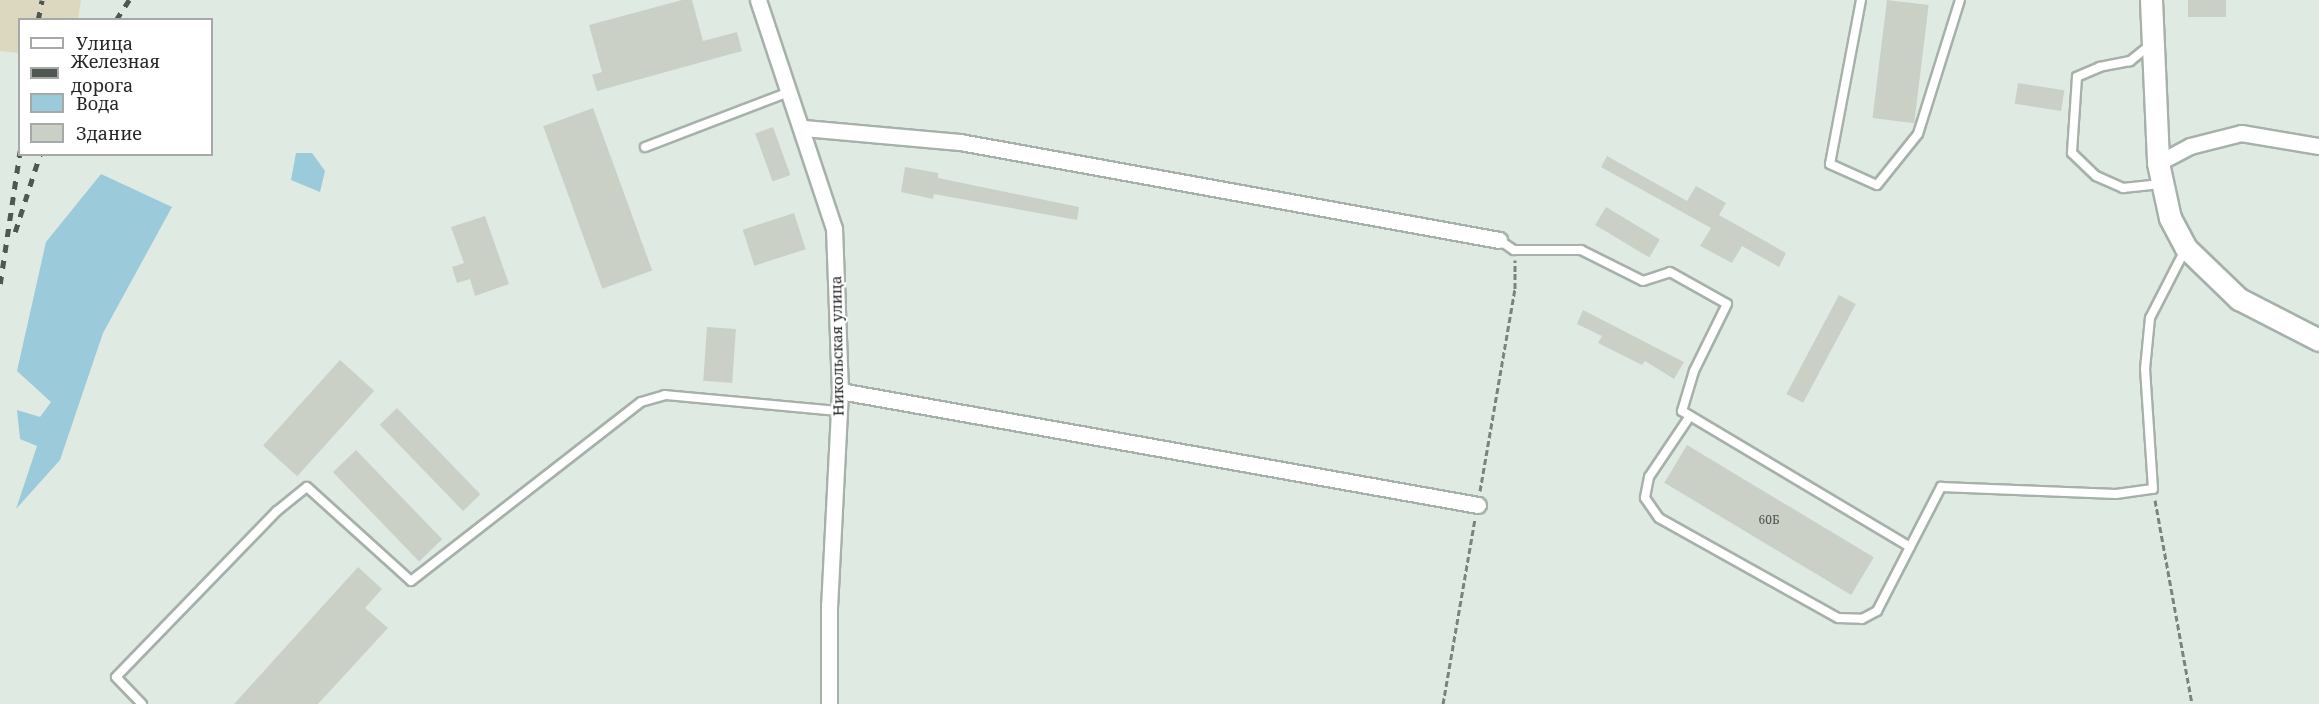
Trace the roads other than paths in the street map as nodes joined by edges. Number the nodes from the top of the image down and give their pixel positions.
1 (758, 0) edge
2 (1861, 0) edge
3 (1960, 0) edge
4 (2151, 0) edge
5 (2151, 44) junction
6 (790, 92) junction
7 (803, 128) junction
8 (2319, 146) edge
9 (645, 147) dead end
10 (2158, 163) junction
11 (2161, 184) junction
12 (1499, 240) joint
13 (2186, 248) junction
14 (2319, 340) edge
15 (840, 391) junction
16 (839, 411) junction
17 (1690, 416) junction
18 (1478, 505) road end
19 (1910, 547) junction
20 (142, 704) edge
21 (829, 704) edge

1 - 6 street, Никольская улица
2 - 3 lane
4 - 5 main road
5 - 10 main road
5 - 11 lane
6 - 7 street, Никольская улица
6 - 9 lane
7 - 12 street
7 - 15 street, Никольская улица
8 - 10 street
10 - 11 main road
11 - 13 main road
12 - 17 lane
13 - 14 main road
13 - 19 lane
15 - 16 street, Никольская улица
15 - 18 street
16 - 20 lane
16 - 21 street, Никольская улица
17 - 19 lane
17 - 19 lane

